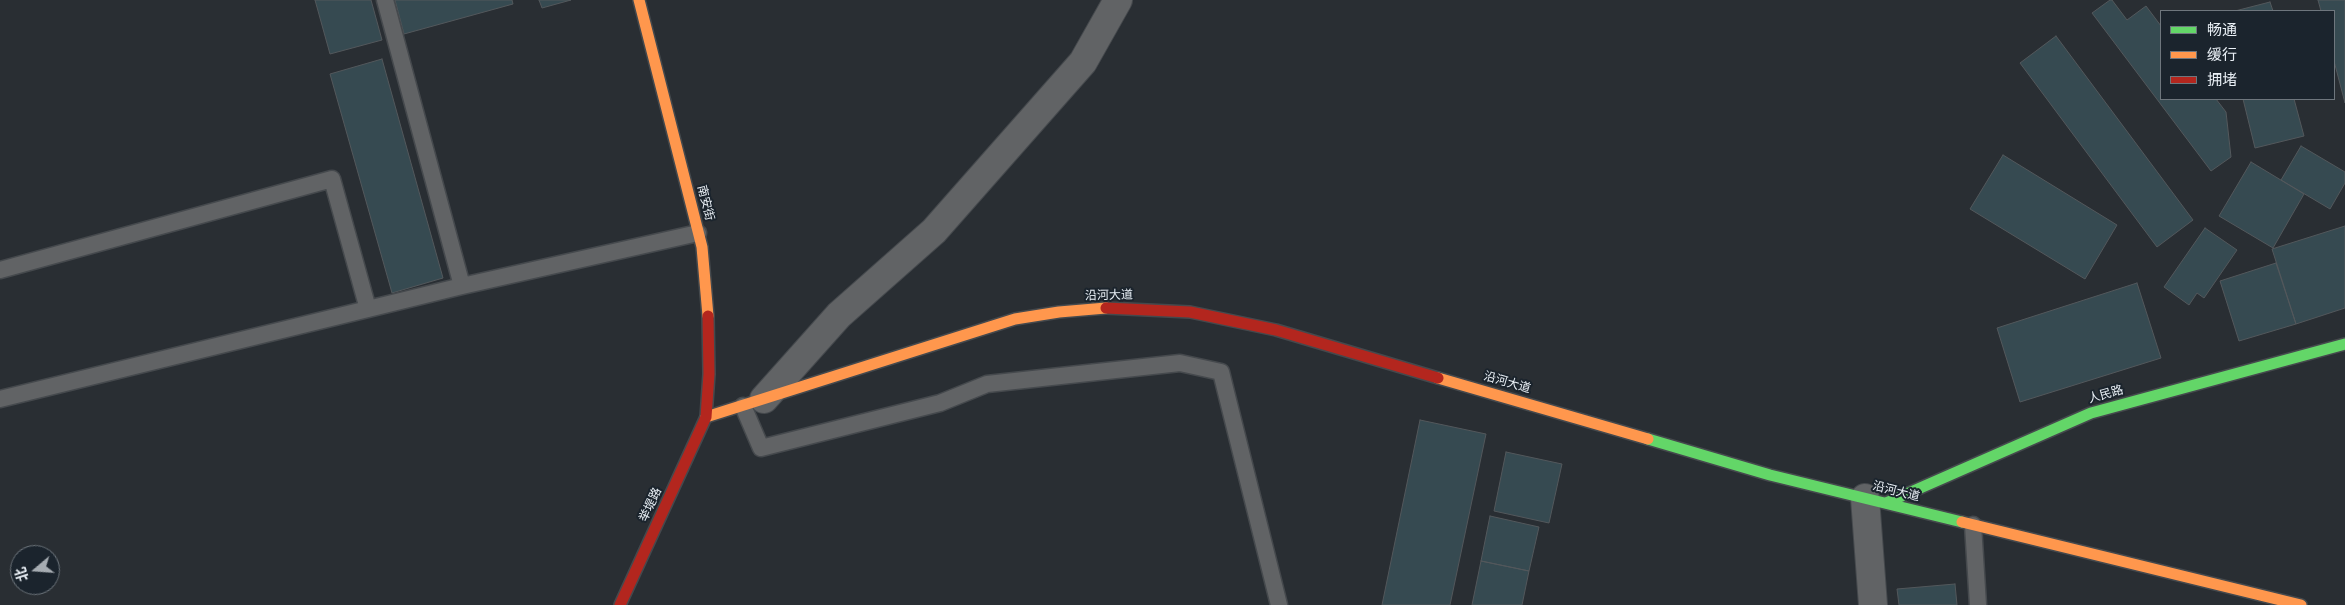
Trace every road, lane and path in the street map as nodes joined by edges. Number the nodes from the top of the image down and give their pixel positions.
1 (385, 0) edge
2 (640, 0) edge
3 (1118, 0) edge
4 (698, 233) junction
5 (0, 270) edge
6 (462, 286) junction
7 (368, 309) junction
8 (2345, 344) edge
9 (0, 399) edge
10 (753, 402) junction
11 (706, 417) junction
12 (1875, 501) junction
13 (1973, 525) junction
14 (620, 605) edge
15 (1279, 605) edge
16 (1873, 605) edge
17 (1978, 605) edge
18 (2300, 605) edge

1 - 6 lane
2 - 4 main road, 南安街
3 - 10 street
4 - 6 lane
4 - 11 main road, 南安街
5 - 7 lane
6 - 7 lane
7 - 9 lane
8 - 12 main road, 人民路
10 - 11 main road, 沿河大道
10 - 12 main road, 沿河大道
10 - 15 lane
11 - 14 main road, 举堤路
12 - 13 main road, 沿河大道
12 - 16 street
13 - 17 lane
13 - 18 main road, 沿河大道

